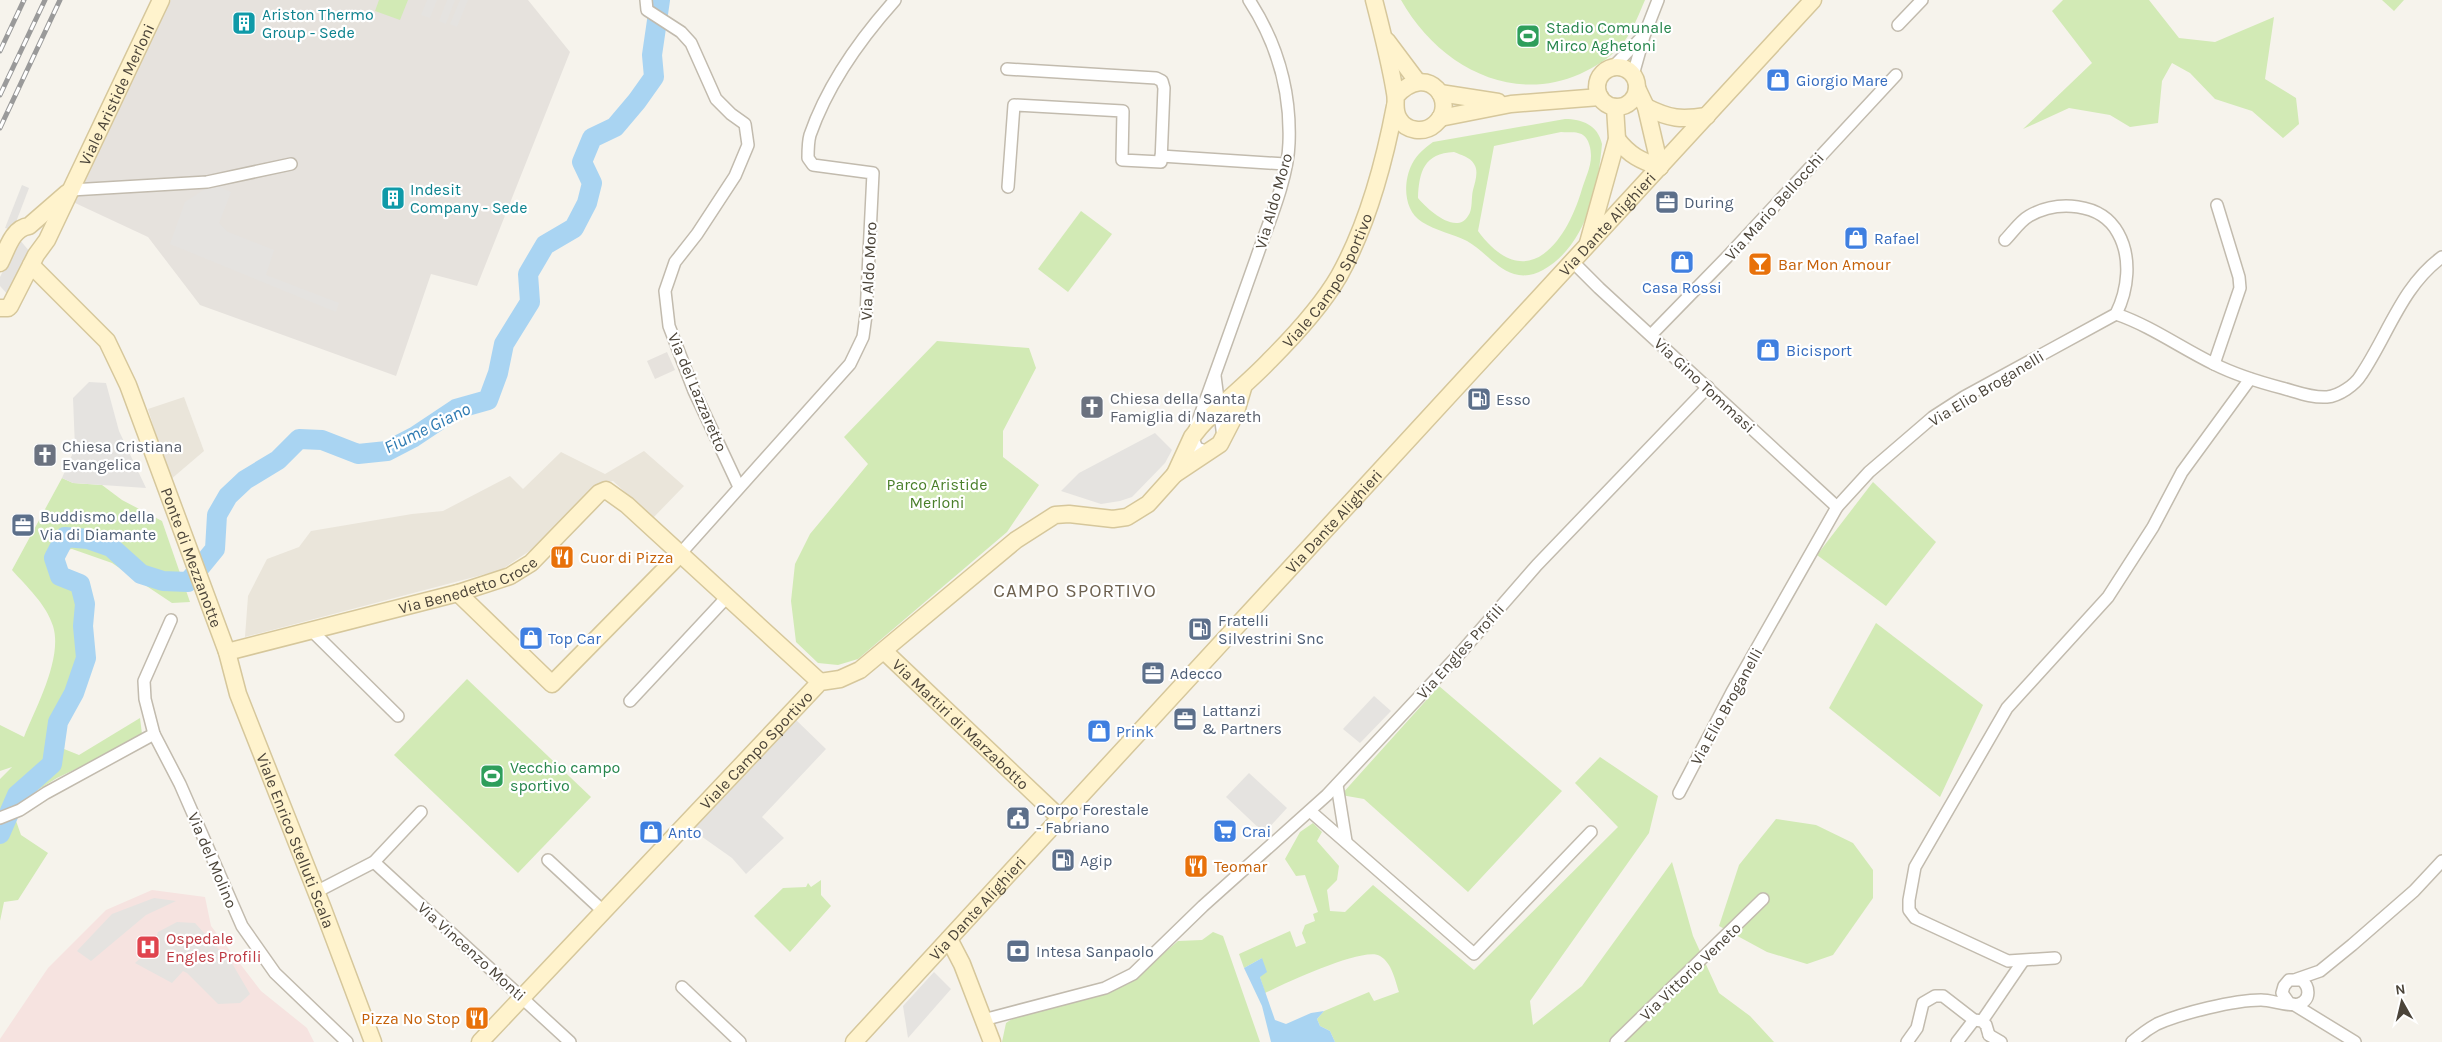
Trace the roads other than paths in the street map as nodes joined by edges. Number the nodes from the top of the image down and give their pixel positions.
1 (161, 0) edge
2 (895, 0) edge
3 (1249, 0) edge
4 (1374, 0) edge
5 (1658, 0) edge
6 (1814, 0) edge
7 (1922, 0) edge
8 (646, 5) edge
9 (1898, 25) dead end
10 (1644, 36) junction
11 (1384, 37) junction
12 (1613, 67) junction
13 (1007, 69) dead end
14 (1896, 75) dead end
15 (1418, 81) junction
16 (1598, 81) junction
17 (1635, 81) junction
18 (1440, 93) junction
19 (1600, 97) junction
20 (1562, 100) junction
21 (1395, 101) junction
22 (1511, 104) junction
23 (1615, 106) junction
24 (1646, 107) junction
25 (1707, 116) junction
26 (1440, 118) junction
27 (1409, 128) junction
28 (1617, 139) junction
29 (1161, 156) junction
30 (1385, 158) junction
31 (291, 164) dead end
32 (1285, 164) junction
33 (1660, 167) junction
34 (1008, 187) dead end
35 (71, 190) junction
36 (2217, 204) dead end
37 (29, 226) junction
38 (2005, 240) dead end
39 (41, 247) junction
40 (1586, 248) junction
41 (2442, 257) edge
42 (1573, 262) junction
43 (0, 263) edge
44 (27, 272) junction
45 (3, 312) edge
46 (2116, 314) junction
47 (1651, 335) junction
48 (2214, 364) junction
49 (1215, 374) junction
50 (2250, 379) junction
51 (1243, 387) junction
52 (1708, 387) junction
53 (1220, 408) junction
54 (1192, 437) junction
55 (1218, 443) junction
56 (1175, 474) junction
57 (739, 487) junction
58 (1837, 507) junction
59 (680, 554) junction
60 (458, 594) junction
61 (727, 597) junction
62 (171, 620) dead end
63 (311, 630) junction
64 (225, 645) junction
65 (884, 651) junction
66 (820, 682) junction
67 (630, 702) dead end
68 (398, 716) dead end
69 (154, 734) junction
70 (1337, 785) junction
71 (1679, 793) dead end
72 (1310, 810) junction
73 (421, 812) dead end
74 (0, 818) edge
75 (1060, 818) junction
76 (1591, 832) dead end
77 (1346, 841) junction
78 (548, 860) dead end
79 (374, 862) junction
80 (2442, 862) edge
81 (316, 892) junction
82 (1763, 899) dead end
83 (603, 911) junction
84 (949, 939) junction
85 (2055, 958) dead end
86 (2023, 961) junction
87 (2320, 970) junction
88 (2297, 979) junction
89 (682, 987) dead end
90 (2283, 990) junction
91 (2307, 994) junction
92 (523, 997) junction
93 (2262, 1000) junction
94 (2291, 1004) junction
95 (2312, 1016) junction
96 (984, 1020) junction
97 (1978, 1021) junction
98 (1987, 1038) edge
99 (368, 1041) edge
100 (347, 1042) edge
101 (480, 1042) edge
102 (570, 1042) edge
103 (740, 1042) edge
104 (854, 1042) edge
105 (992, 1042) edge
106 (1616, 1042) edge
107 (1907, 1042) edge
108 (1957, 1042) edge
109 (2001, 1042) edge
110 (2132, 1042) edge
111 (2355, 1042) edge

1 - 35 street, Viale Aristide Merloni
2 - 57 street, Via Aldo Moro
3 - 32 street, Via Aldo Moro
4 - 11 street
5 - 10 street
6 - 25 street, Via Dante Alighieri
7 - 9 street
8 - 57 street, Via del Lazzaretto
10 - 12 street
10 - 17 street
11 - 15 street
11 - 21 street
12 - 16 street
12 - 17 street
13 - 29 street
14 - 47 street, Via Mario Bellocchi
15 - 18 street
15 - 21 street
16 - 19 street
16 - 20 street
17 - 23 street
17 - 24 street
18 - 22 street
18 - 26 street
19 - 20 street
19 - 23 street
20 - 22 street
21 - 27 street
21 - 30 street, Viale Campo Sportivo
22 - 26 street
23 - 28 street
24 - 25 street
24 - 33 street
25 - 33 street, Via Dante Alighieri
26 - 27 street
27 - 30 street, Viale Campo Sportivo
28 - 33 street
28 - 40 street
29 - 32 street
29 - 34 street
30 - 51 street, Viale Campo Sportivo
31 - 35 street
32 - 49 street, Via Aldo Moro
33 - 40 street, Via Dante Alighieri
35 - 37 street
35 - 39 street, Viale Aristide Merloni
36 - 48 street
37 - 39 street
37 - 43 street
38 - 46 street
39 - 44 street, Viale Aristide Merloni
40 - 42 street, Via Dante Alighieri
41 - 50 street
42 - 47 street, Via Gino Tommasi
42 - 75 street, Via Dante Alighieri
44 - 45 street, Viale Aristide Merloni
44 - 64 street, Ponte di Mezzanotte
46 - 48 street
46 - 58 street, Via Elio Broganelli
47 - 52 street, Via Gino Tommasi
48 - 50 street
49 - 53 street, Via Aldo Moro
49 - 54 street, Via Aldo Moro
50 - 86 street
51 - 53 street, Viale Campo Sportivo
51 - 55 street, Viale Campo Sportivo
52 - 58 street, Via Gino Tommasi
52 - 70 street, Via Engles Profili
53 - 54 street, Viale Campo Sportivo
53 - 55 street
54 - 55 street
54 - 56 street, Viale Campo Sportivo
55 - 56 street, Viale Campo Sportivo
56 - 65 street, Viale Campo Sportivo
57 - 59 street, Via Aldo Moro
58 - 71 street, Via Elio Broganelli
59 - 60 street, Via Benedetto Croce
59 - 60 street
59 - 61 street, Via Benedetto Croce
60 - 63 street, Via Benedetto Croce
61 - 66 street, Via Benedetto Croce
61 - 67 street
62 - 69 street, Via del Molino
63 - 64 street, Via Benedetto Croce
63 - 68 street
64 - 81 street, Viale Enrico Stelluti Scala
65 - 66 street, Viale Campo Sportivo
65 - 75 street, Via Martiri di Marzabotto
66 - 83 street, Viale Campo Sportivo
69 - 74 street
69 - 100 street, Via del Molino
70 - 72 street, Via Engles Profili
70 - 77 street
72 - 77 street
72 - 96 street, Via Engles Profili
73 - 79 street
75 - 84 street, Via Dante Alighieri
76 - 77 street
78 - 83 street
79 - 81 street
79 - 92 street, Via Vincenzo Monti
80 - 87 street
81 - 99 street, Viale Enrico Stelluti Scala
82 - 106 street, Via Vittorio Veneto
83 - 92 street, Viale Campo Sportivo
84 - 96 street
84 - 104 street, Via Dante Alighieri
85 - 86 street
86 - 97 street
87 - 88 street
87 - 91 street
88 - 90 street
88 - 91 street
89 - 103 street
90 - 93 street
90 - 94 street
91 - 94 street
91 - 95 street
92 - 101 street, Viale Campo Sportivo
92 - 102 street, Via Vincenzo Monti
93 - 94 street
93 - 110 street
94 - 95 street
95 - 111 street
96 - 105 street
97 - 98 street
97 - 107 street
97 - 108 street
98 - 109 street

